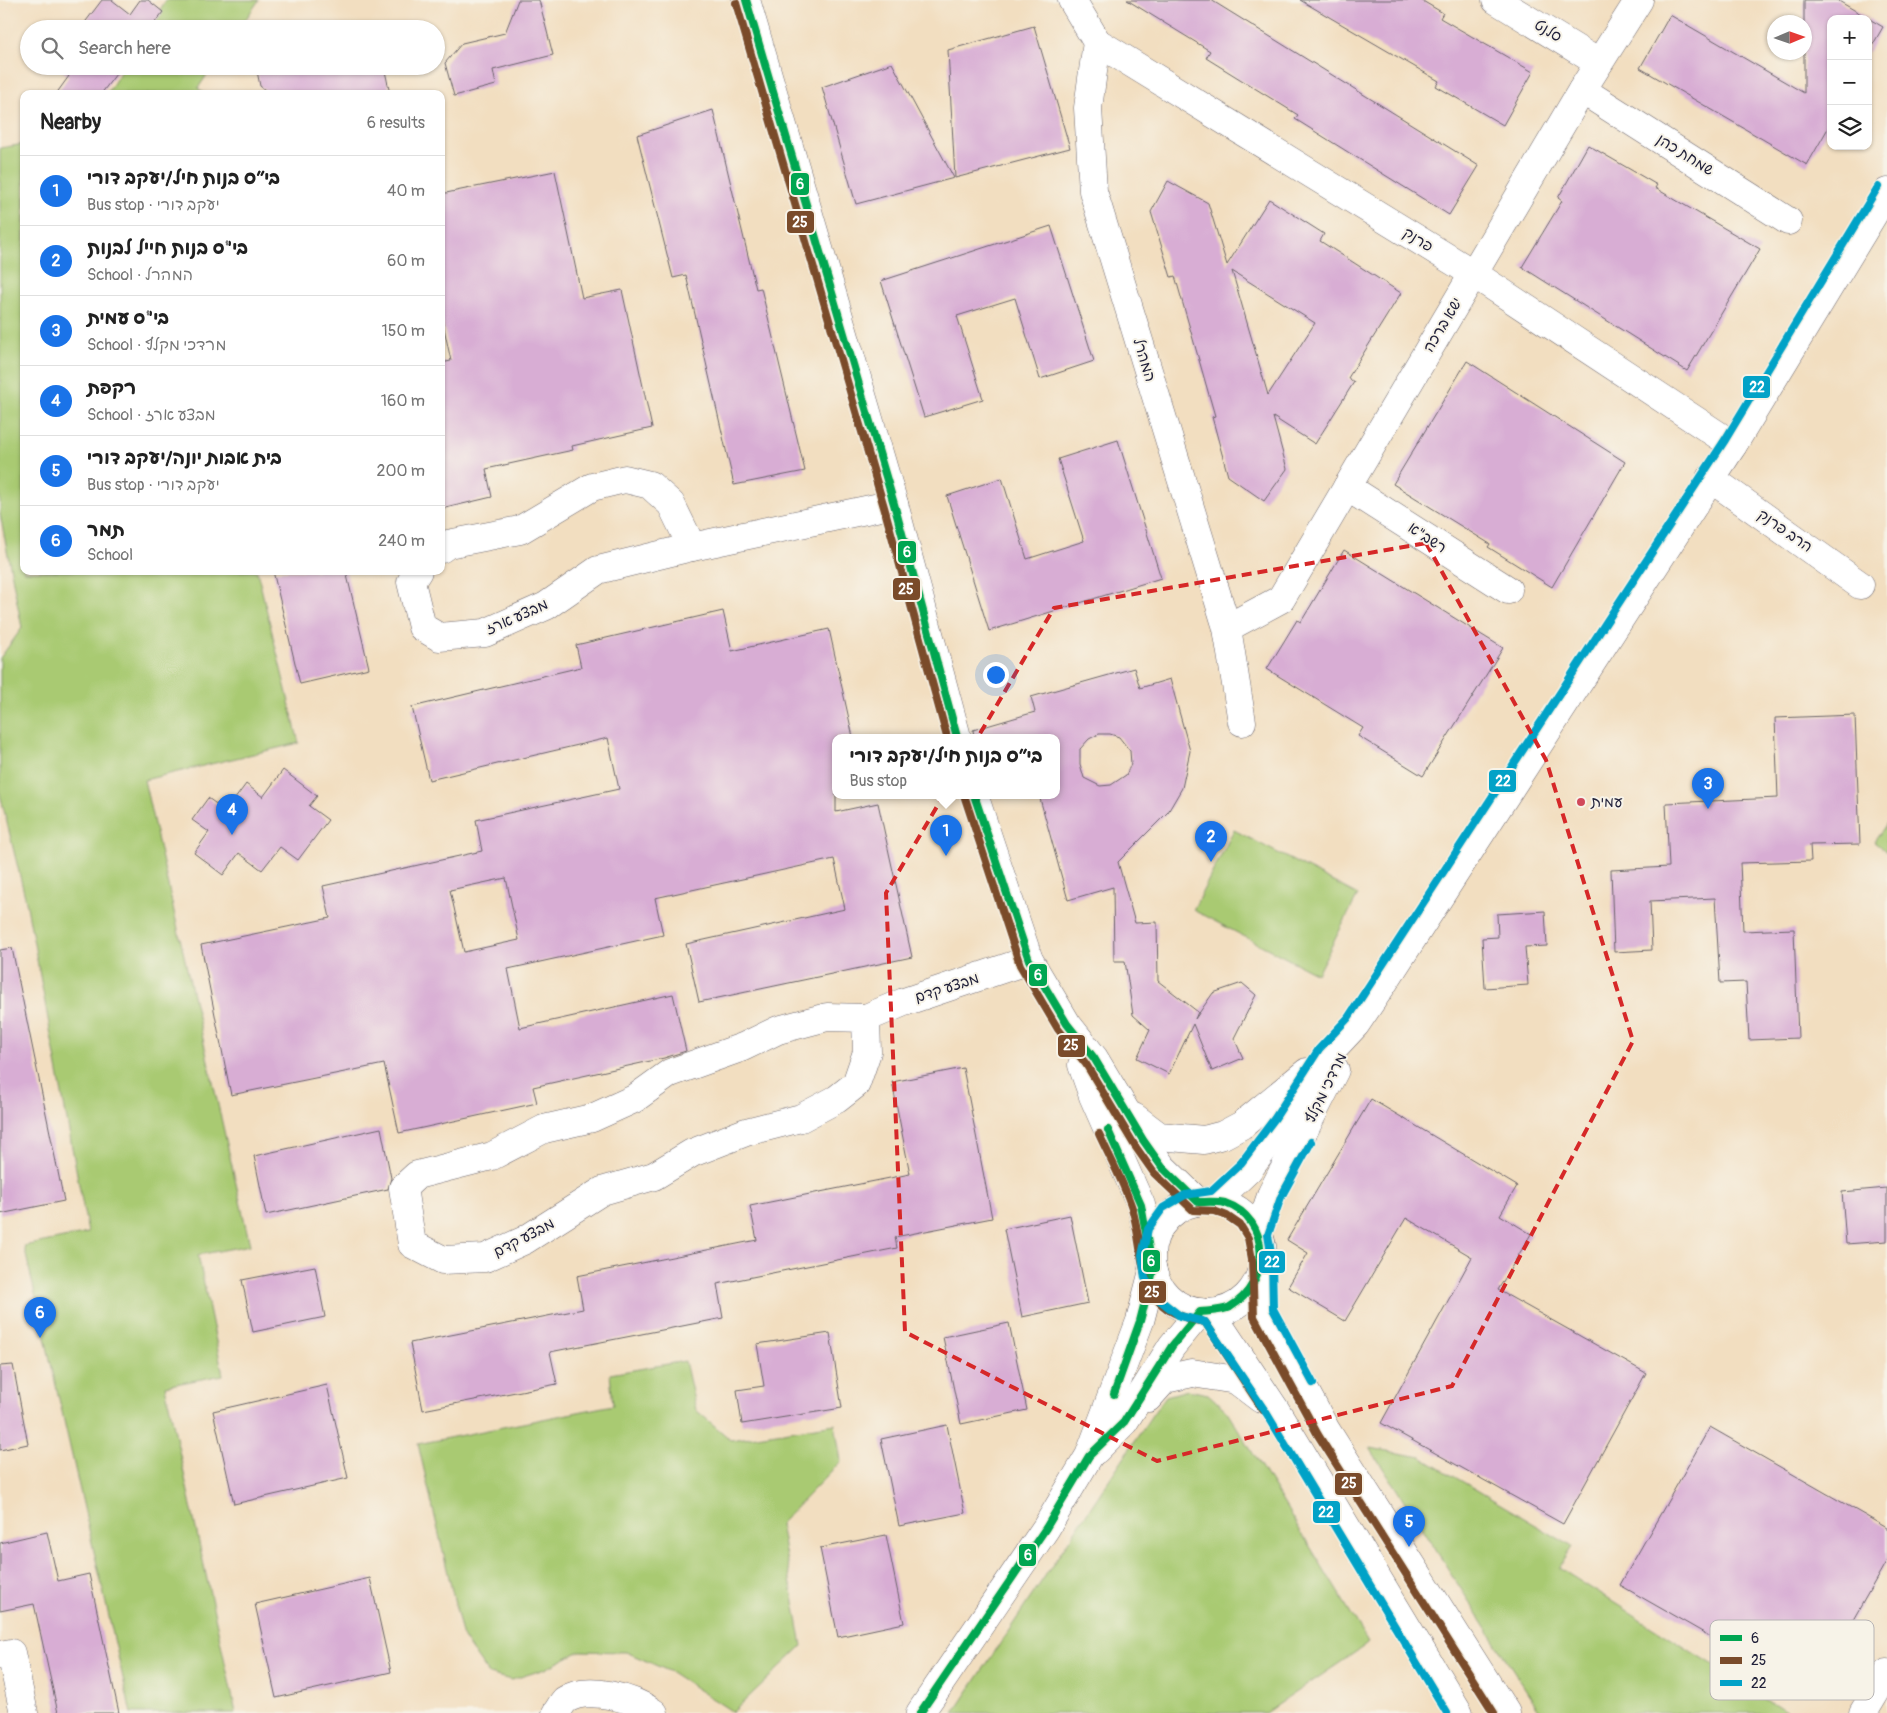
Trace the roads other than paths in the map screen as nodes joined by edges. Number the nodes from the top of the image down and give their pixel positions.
1 (746, 0) edge
2 (1072, 0) edge
3 (1496, 0) edge
4 (1639, 0) edge
5 (1097, 42) junction
6 (1599, 63) junction
7 (1582, 90) junction
8 (1887, 192) edge
9 (1788, 221) dead end
10 (1474, 274) junction
11 (1733, 446) junction
12 (1710, 478) junction
13 (1347, 487) junction
14 (894, 504) junction
15 (445, 546) edge
16 (692, 547) junction
17 (415, 575) edge
18 (1860, 584) dead end
19 (1508, 590) dead end
20 (1227, 628) junction
21 (1242, 722) dead end
22 (956, 734) edge
23 (975, 799) edge
24 (1029, 960) junction
25 (866, 1018) junction
26 (1067, 1024) junction
27 (1356, 1024) junction
28 (1327, 1056) junction
29 (1094, 1058) junction
30 (1206, 1201) junction
31 (1258, 1234) junction
32 (1152, 1261) junction
33 (1261, 1272) junction
34 (1205, 1313) junction
35 (1274, 1409) junction
36 (1124, 1422) junction
37 (1090, 1456) junction
38 (0, 1656) edge
39 (1887, 1673) edge
40 (1874, 1694) edge
41 (1870, 1700) edge
42 (24, 1713) edge
43 (556, 1713) edge
44 (654, 1713) edge
45 (920, 1713) edge
46 (1459, 1713) edge
47 (1506, 1713) edge
48 (1862, 1713) edge

1 - 14 street
2 - 5 street
3 - 6 street, סלנט
4 - 6 street, ישא ברכה
5 - 10 street, פרנק
5 - 20 street, המהרל
6 - 7 street, ישא ברכה
7 - 9 street, שמחת כהן
7 - 10 street, ישא ברכה
8 - 11 street, מרדכי מקלף
10 - 11 street, פרנק
10 - 13 street, ישא ברכה
11 - 12 street, מרדכי מקלף
12 - 18 street, הרב פרנק
12 - 27 street, מרדכי מקלף
13 - 19 street, רשב"א
13 - 20 street, ישא ברכה
14 - 16 street, מבצע ארז
14 - 22 street
15 - 16 street
16 - 17 street, מבצע ארז
20 - 21 street, המהרל
23 - 24 street
24 - 25 street, מבצע קדם
24 - 26 street
25 - 25 street, מבצע קדם
26 - 29 street
26 - 32 street
27 - 28 street, מרדכי מקלף
27 - 31 street, מרדכי מקלף
28 - 29 street
28 - 30 street, מרדכי מקלף
29 - 30 street
30 - 31 street
30 - 32 street
31 - 33 street
32 - 34 street
32 - 37 street
33 - 34 street
33 - 47 street
34 - 35 street
34 - 36 street
35 - 36 street
35 - 46 street
36 - 37 street
37 - 45 street
38 - 42 street
39 - 40 street
41 - 48 street
43 - 44 street

